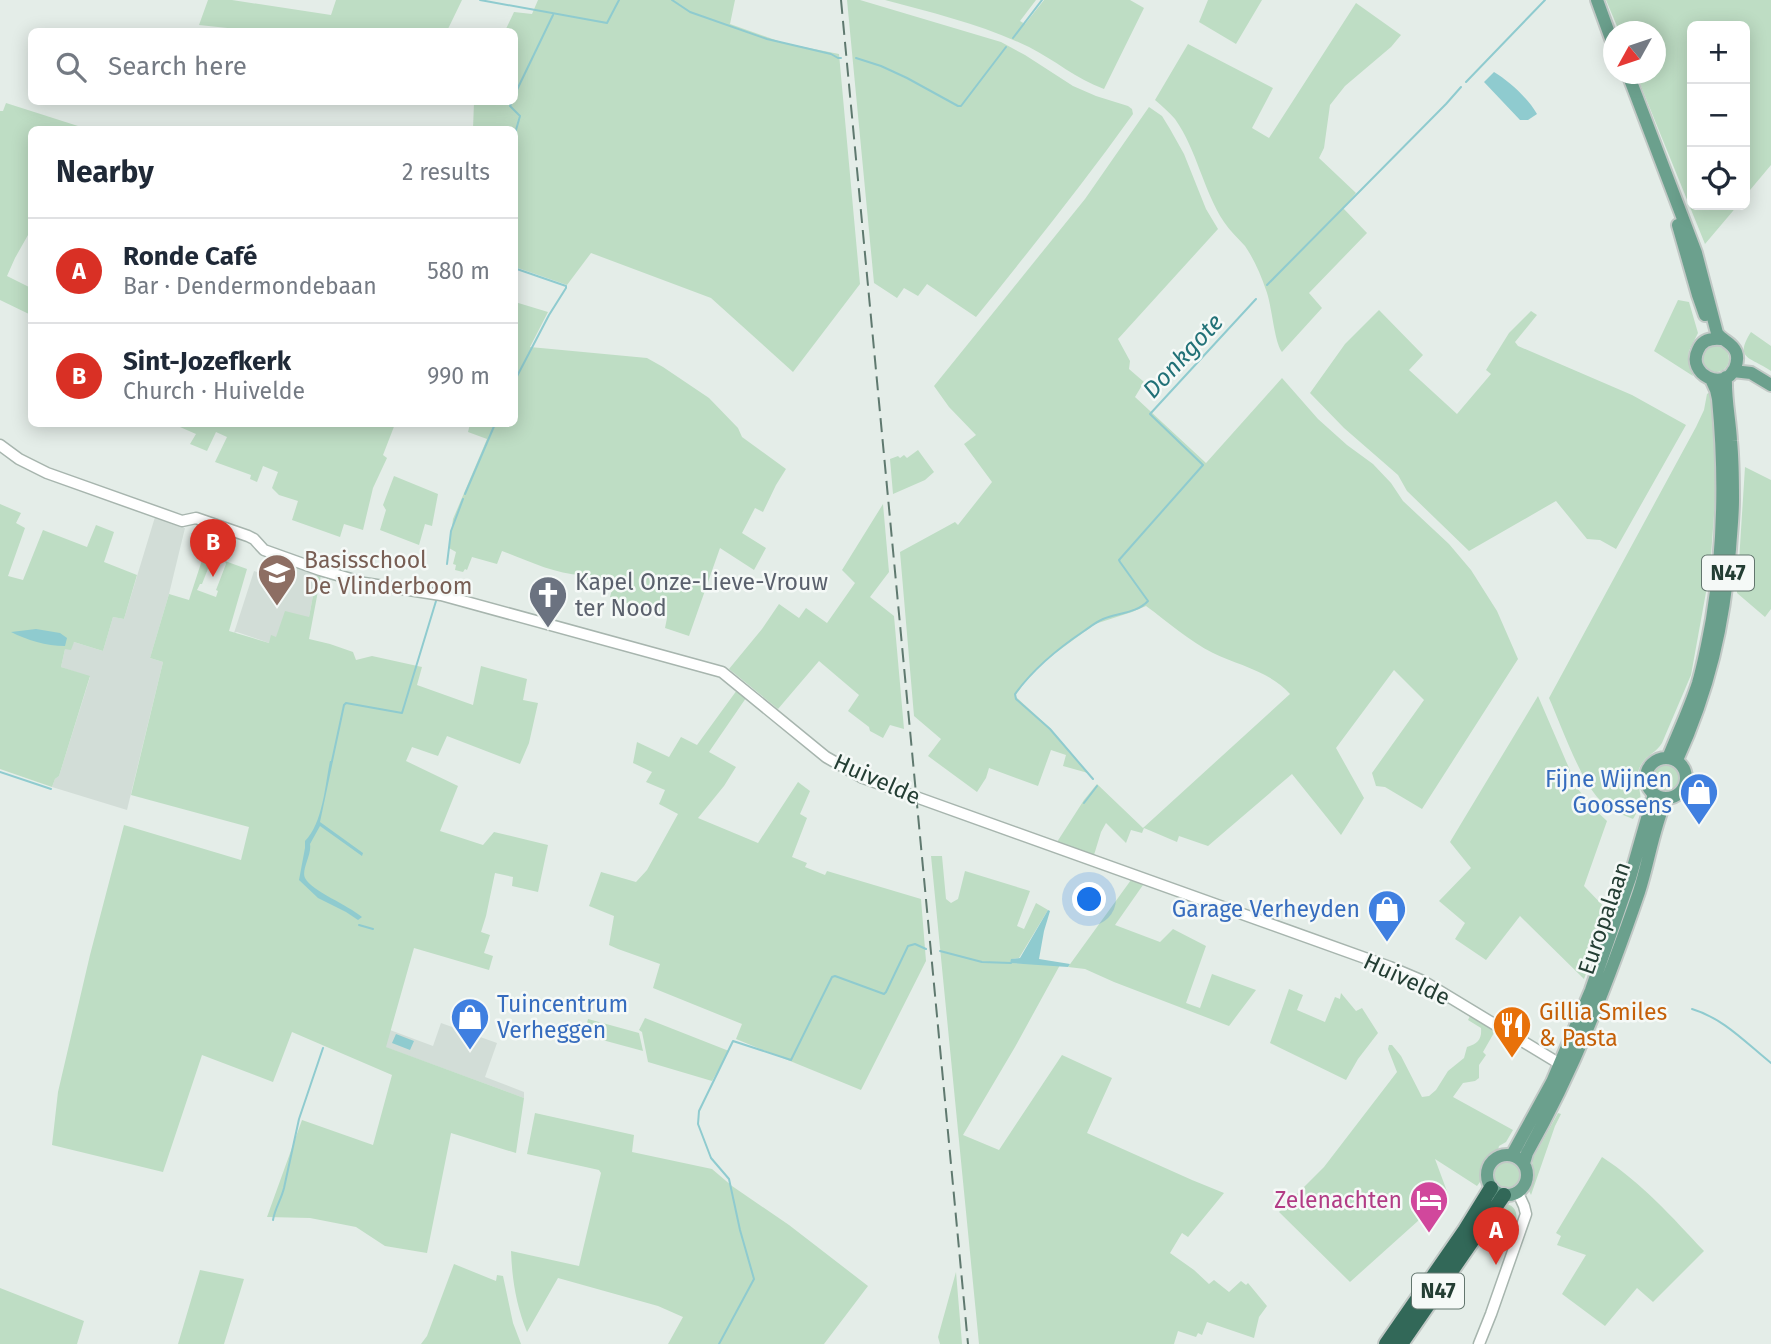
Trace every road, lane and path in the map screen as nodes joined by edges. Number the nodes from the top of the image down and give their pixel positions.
1 (1598, 2) edge
2 (1605, 21) edge
3 (1607, 21) edge
4 (1629, 84) edge
5 (1629, 84) edge
6 (1721, 339) junction
7 (1707, 341) junction
8 (1737, 358) junction
9 (1730, 374) junction
10 (1711, 379) junction
11 (1771, 382) edge
12 (0, 445) edge
13 (1672, 759) junction
14 (1660, 797) junction
15 (1560, 1064) junction
16 (1512, 1155) junction
17 (1524, 1163) junction
18 (1504, 1192) junction
19 (1386, 1344) edge
20 (1401, 1344) edge
21 (1479, 1344) edge

1 - 2 main road
1 - 3 main road
4 - 6 main road, Europalaan / N47
5 - 7 main road, Europalaan / N47
6 - 7 main road
6 - 8 main road, Europalaan / N47
7 - 10 main road, Europalaan / N47
8 - 9 main road, Europalaan / N47
8 - 11 main road
9 - 10 main road
9 - 11 main road
9 - 13 main road, Europalaan / N47
10 - 13 main road, Europalaan / N47
12 - 15 street, Huivelde
13 - 14 main road, Europalaan / N47
13 - 14 main road, Europalaan / N47
14 - 15 main road, Europalaan / N47
14 - 17 main road, Europalaan / N47
15 - 16 main road, Europalaan / N47
16 - 17 main road
16 - 18 main road, Europalaan / N47
17 - 18 main road, Europalaan / N47
18 - 19 highway, Europalaan / N47
18 - 20 highway, Europalaan / N47
18 - 21 street

